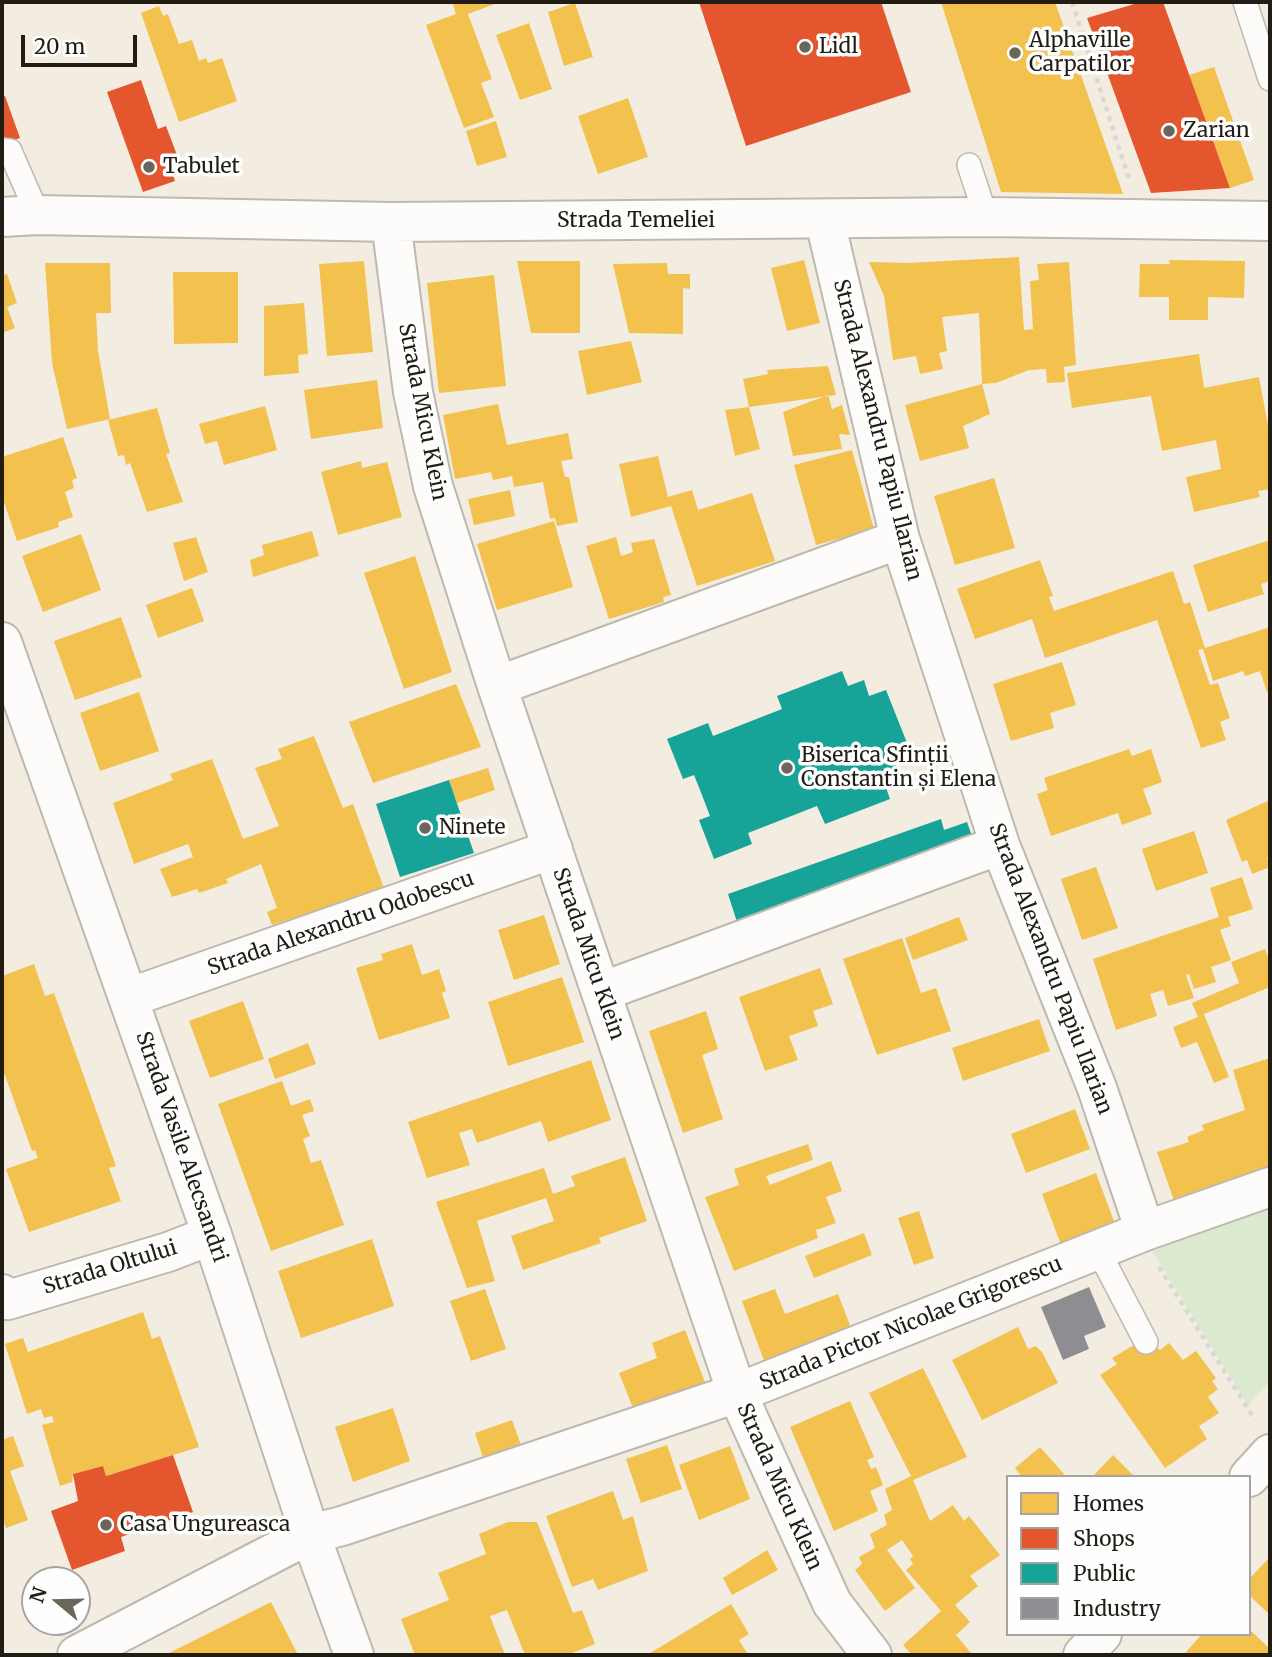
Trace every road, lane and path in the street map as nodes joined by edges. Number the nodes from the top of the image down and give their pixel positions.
1 (1072, 2) edge
2 (1245, 2) edge
3 (1270, 79) edge
4 (2, 150) edge
5 (969, 165) dead end
6 (20, 216) edge
7 (986, 217) junction
8 (1143, 220) junction
9 (825, 221) junction
10 (1270, 221) edge
11 (391, 222) junction
12 (900, 539) junction
13 (2, 642) edge
14 (497, 686) junction
15 (1000, 845) junction
16 (553, 849) junction
17 (601, 992) junction
18 (128, 998) junction
19 (1270, 1187) edge
20 (1145, 1231) junction
21 (212, 1235) junction
22 (1098, 1250) junction
23 (4, 1301) edge
24 (1146, 1342) dead end
25 (737, 1393) junction
26 (1263, 1438) edge
27 (1250, 1475) edge
28 (310, 1534) junction
29 (77, 1655) edge
30 (354, 1655) edge
31 (872, 1655) edge

1 - 8 path
2 - 3 lane
4 - 6 lane
5 - 7 lane
6 - 11 street, Strada Temeliei
7 - 8 street, Strada Temeliei
7 - 9 street, Strada Temeliei
8 - 10 street, Strada Temeliei
9 - 11 street, Strada Temeliei
9 - 12 street, Strada Alexandru Papiu Ilarian
11 - 14 street, Strada Micu Klein
12 - 14 street
12 - 15 street, Strada Alexandru Papiu Ilarian
13 - 18 street, Strada Vasile Alecsandri
14 - 16 street, Strada Micu Klein
15 - 17 street
15 - 20 street, Strada Alexandru Papiu Ilarian
16 - 17 street, Strada Micu Klein
16 - 18 street, Strada Alexandru Odobescu
17 - 25 street, Strada Micu Klein
18 - 21 street, Strada Vasile Alecsandri
19 - 20 street, Strada Pictor Nicolae Grigorescu
20 - 22 street, Strada Pictor Nicolae Grigorescu
20 - 26 path
21 - 23 street, Strada Oltului
21 - 28 street, Strada Vasile Alecsandri
22 - 24 lane
22 - 25 street, Strada Pictor Nicolae Grigorescu
25 - 28 street, Strada Pictor Nicolae Grigorescu
25 - 31 street, Strada Micu Klein
26 - 27 street
28 - 29 street, Strada Pictor Nicolae Grigorescu
28 - 30 street, Strada Vasile Alecsandri

